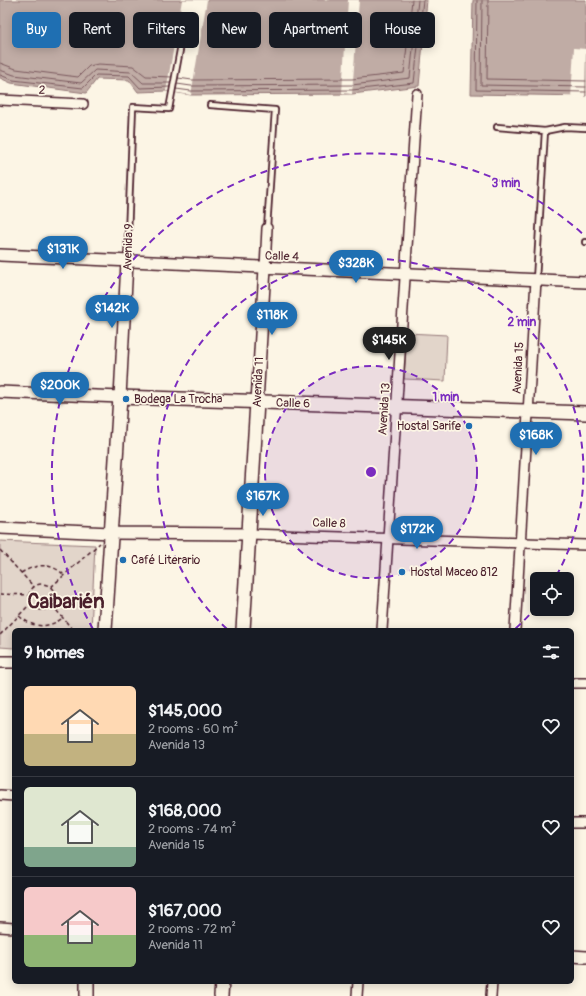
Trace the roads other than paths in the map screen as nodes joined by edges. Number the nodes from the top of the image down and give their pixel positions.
1 (180, 48) edge
2 (417, 94) dead end
3 (0, 100) edge
4 (83, 104) dead end
5 (210, 104) dead end
6 (497, 127) dead end
7 (586, 128) edge
8 (545, 131) junction
9 (267, 228) joint
10 (0, 255) edge
11 (127, 262) junction
12 (265, 268) junction
13 (405, 274) junction
14 (536, 280) junction
15 (586, 282) edge
16 (0, 392) edge
17 (120, 397) junction
18 (257, 402) junction
19 (396, 407) junction
20 (528, 411) junction
21 (586, 413) edge
22 (0, 528) edge
23 (111, 533) junction
24 (250, 534) junction
25 (388, 538) junction
26 (520, 542) junction
27 (586, 545) edge
28 (105, 628) edge
29 (243, 628) edge
30 (382, 628) edge
31 (514, 628) edge
32 (0, 662) edge
33 (12, 662) edge
34 (574, 683) edge
35 (586, 683) edge
36 (0, 795) edge
37 (12, 796) edge
38 (574, 823) edge
39 (586, 823) edge
40 (0, 927) edge
41 (12, 928) edge
42 (574, 956) edge
43 (586, 957) edge
44 (87, 984) edge
45 (222, 984) edge
46 (358, 984) edge
47 (492, 984) edge
48 (86, 996) edge
49 (221, 996) edge
50 (357, 996) edge
51 (491, 996) edge

1 - 11 lane, Avenida 9
2 - 13 street, Avenida 13
3 - 4 street, 2
5 - 9 lane, Avenida 11
6 - 8 lane
7 - 8 lane
8 - 14 lane, Avenida 15
9 - 12 street, Avenida 11
10 - 11 street, Calle 4
11 - 12 street, Calle 4
11 - 17 street, Avenida 9
12 - 13 street, Calle 4
12 - 18 street, Avenida 11
13 - 14 street, Calle 4
13 - 19 street, Avenida 13
14 - 15 street, Calle 4
14 - 20 street, Avenida 15
16 - 17 street, Calle 6
17 - 18 main road, Calle 6
17 - 23 main road, Avenida 9
18 - 19 main road, Calle 6
18 - 24 main road, Avenida 11
19 - 20 main road, Calle 6
19 - 25 street, Avenida 13
20 - 21 main road, Calle 6
20 - 26 street, Avenida 15
22 - 23 street, Calle 8
23 - 24 street, Calle 8
23 - 28 main road, Avenida 9
24 - 25 street, Calle 8
24 - 29 main road, Avenida 11
25 - 26 street, Calle 8
25 - 30 street, Avenida 13
26 - 27 street, Calle 8
26 - 31 street, Avenida 15
32 - 33 street
34 - 35 street
36 - 37 street
38 - 39 street
40 - 41 street
42 - 43 street
44 - 48 main road
45 - 49 main road
46 - 50 street
47 - 51 street

